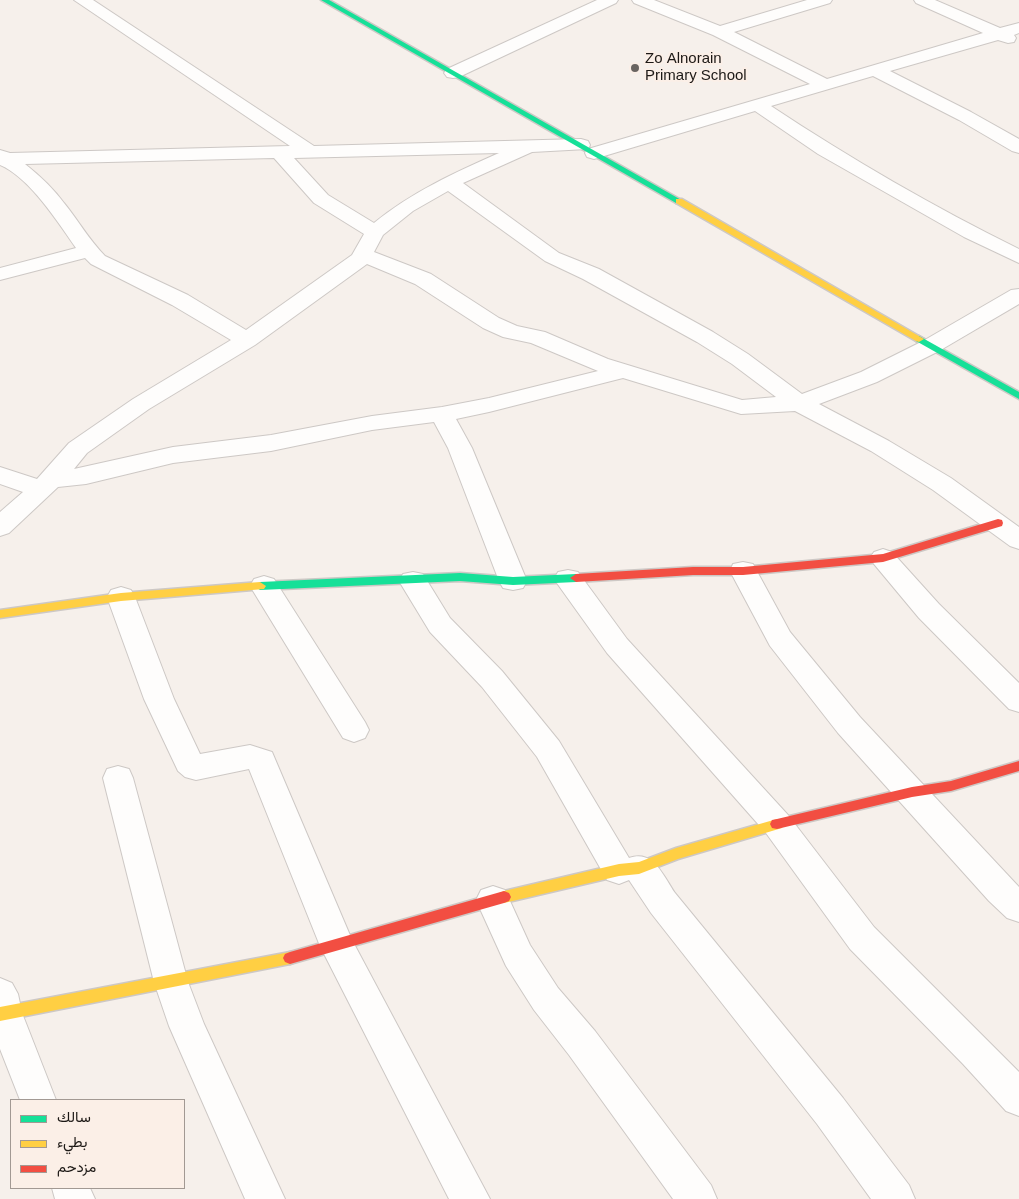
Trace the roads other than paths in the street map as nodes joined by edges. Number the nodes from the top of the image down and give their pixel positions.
1 (82, 0) edge
2 (324, 0) edge
3 (610, 0) edge
4 (640, 0) edge
5 (824, 0) edge
6 (922, 0) edge
7 (1019, 28) edge
8 (719, 31) junction
9 (999, 34) junction
10 (1019, 44) edge
11 (876, 71) junction
12 (453, 73) junction
13 (826, 85) junction
14 (757, 105) junction
15 (528, 146) junction
16 (1019, 147) edge
17 (588, 149) junction
18 (308, 150) junction
19 (278, 151) junction
20 (2, 157) edge
21 (450, 182) junction
22 (375, 232) junction
23 (89, 251) junction
24 (362, 254) junction
25 (1019, 257) edge
26 (0, 274) edge
27 (1019, 294) edge
28 (247, 340) junction
29 (932, 346) junction
30 (624, 371) junction
31 (1019, 396) edge
32 (799, 403) junction
33 (442, 414) junction
34 (0, 475) edge
35 (46, 484) junction
36 (998, 524) junction
37 (0, 526) edge
38 (1019, 540) edge
39 (883, 558) junction
40 (743, 571) junction
41 (568, 579) junction
42 (413, 581) junction
43 (513, 581) junction
44 (264, 586) junction
45 (121, 597) junction
46 (0, 614) edge
47 (1019, 701) edge
48 (354, 730) dead end
49 (1019, 766) edge
50 (118, 778) dead end
51 (912, 792) junction
52 (778, 824) junction
53 (629, 869) junction
54 (493, 900) junction
55 (1019, 908) edge
56 (337, 946) junction
57 (171, 982) junction
58 (2, 1007) edge
59 (1019, 1098) edge
60 (38, 1099) edge
61 (265, 1199) edge
62 (470, 1199) edge
63 (697, 1199) edge
64 (895, 1199) edge

1 - 18 street
2 - 12 street
3 - 12 street
4 - 8 street
5 - 8 street
6 - 9 street
7 - 9 street
8 - 13 street
9 - 10 street
9 - 11 street
11 - 13 street
11 - 16 street
12 - 17 street
13 - 14 street
14 - 17 street
14 - 25 street
15 - 17 street
15 - 18 street
15 - 21 street
17 - 29 street
18 - 19 street
19 - 20 street
19 - 22 street
20 - 23 street
21 - 22 street
21 - 32 street
22 - 24 street
23 - 26 street
23 - 28 street
24 - 28 street
24 - 30 street
27 - 29 street
28 - 35 street
29 - 31 street
29 - 32 street
30 - 32 street
30 - 33 street
32 - 36 street
33 - 35 street
33 - 43 street
34 - 35 street
35 - 37 street
36 - 38 street
36 - 39 street
39 - 40 street
39 - 47 street
40 - 41 street
40 - 51 street
41 - 43 street
41 - 52 street
42 - 43 street
42 - 44 street
42 - 53 street
44 - 45 street
44 - 48 street
45 - 46 street
45 - 56 street
49 - 51 street
50 - 57 street
51 - 52 street
51 - 55 street
52 - 53 street
52 - 59 street
53 - 54 street
53 - 64 street
54 - 56 street
54 - 63 street
56 - 57 street
56 - 62 street
57 - 58 street
57 - 61 street
58 - 60 street

